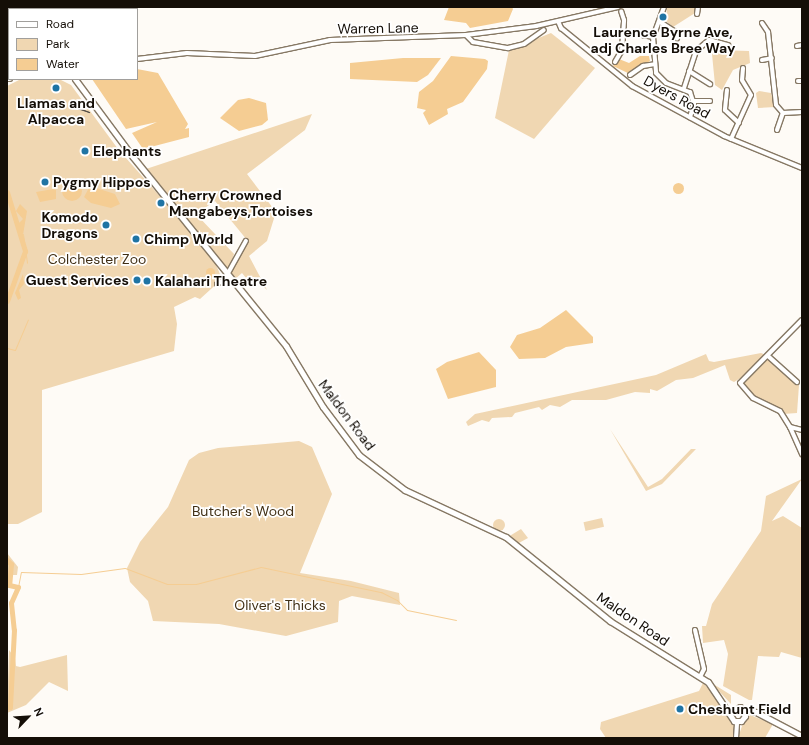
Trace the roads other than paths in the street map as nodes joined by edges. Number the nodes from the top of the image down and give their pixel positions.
1 (663, 8) edge
2 (698, 10) edge
3 (704, 10) dead end
4 (621, 11) edge
5 (627, 13) dead end
6 (558, 21) junction
7 (660, 22) junction
8 (763, 26) dead end
9 (544, 30) dead end
10 (622, 32) junction
11 (466, 35) junction
12 (678, 36) dead end
13 (653, 37) junction
14 (728, 45) dead end
15 (797, 46) dead end
16 (802, 46) edge
17 (772, 58) junction
18 (138, 59) edge
19 (762, 60) dead end
20 (615, 62) dead end
21 (655, 64) junction
22 (743, 68) dead end
23 (689, 72) junction
24 (630, 75) dead end
25 (76, 80) edge
26 (710, 84) dead end
27 (684, 88) junction
28 (727, 90) dead end
29 (710, 100) dead end
30 (694, 101) junction
31 (802, 112) edge
32 (783, 113) junction
33 (690, 117) junction
34 (739, 123) junction
35 (777, 130) dead end
36 (731, 139) junction
37 (802, 168) edge
38 (246, 241) dead end
39 (228, 276) junction
40 (217, 284) dead end
41 (802, 320) edge
42 (768, 356) junction
43 (797, 382) dead end
44 (790, 428) junction
45 (802, 430) edge
46 (802, 454) edge
47 (695, 630) dead end
48 (700, 676) junction
49 (732, 710) junction
50 (744, 710) junction
51 (759, 714) junction
52 (745, 716) junction
53 (739, 722) junction
54 (802, 736) edge
55 (736, 738) edge

1 - 7 street
2 - 3 street
4 - 5 street, Warren Lane
4 - 6 street, Warren Lane
4 - 10 street
6 - 11 street, Warren Lane
6 - 33 street, Dyers Road
7 - 12 street
7 - 13 street
8 - 17 street
9 - 11 street
10 - 13 street
10 - 20 street
11 - 18 street, Warren Lane
13 - 21 street
14 - 23 street
15 - 16 street
17 - 19 street
17 - 32 street
21 - 24 street
21 - 27 street
22 - 34 street
23 - 26 street
23 - 27 street
25 - 39 main road, Maldon Road
27 - 30 street
28 - 34 street
29 - 30 street
30 - 33 street
31 - 32 street
32 - 35 street
33 - 36 street, Dyers Road
34 - 36 street
36 - 37 street, Dyers Road
38 - 39 street
39 - 40 street
39 - 48 main road, Maldon Road
41 - 42 street
42 - 43 street
42 - 44 street
44 - 45 street
44 - 46 street
47 - 48 street
48 - 49 main road, Maldon Road
49 - 50 main road
49 - 53 main road, Maldon Road
50 - 51 main road
50 - 52 main road
51 - 52 main road
51 - 54 main road
52 - 53 main road
53 - 55 street

